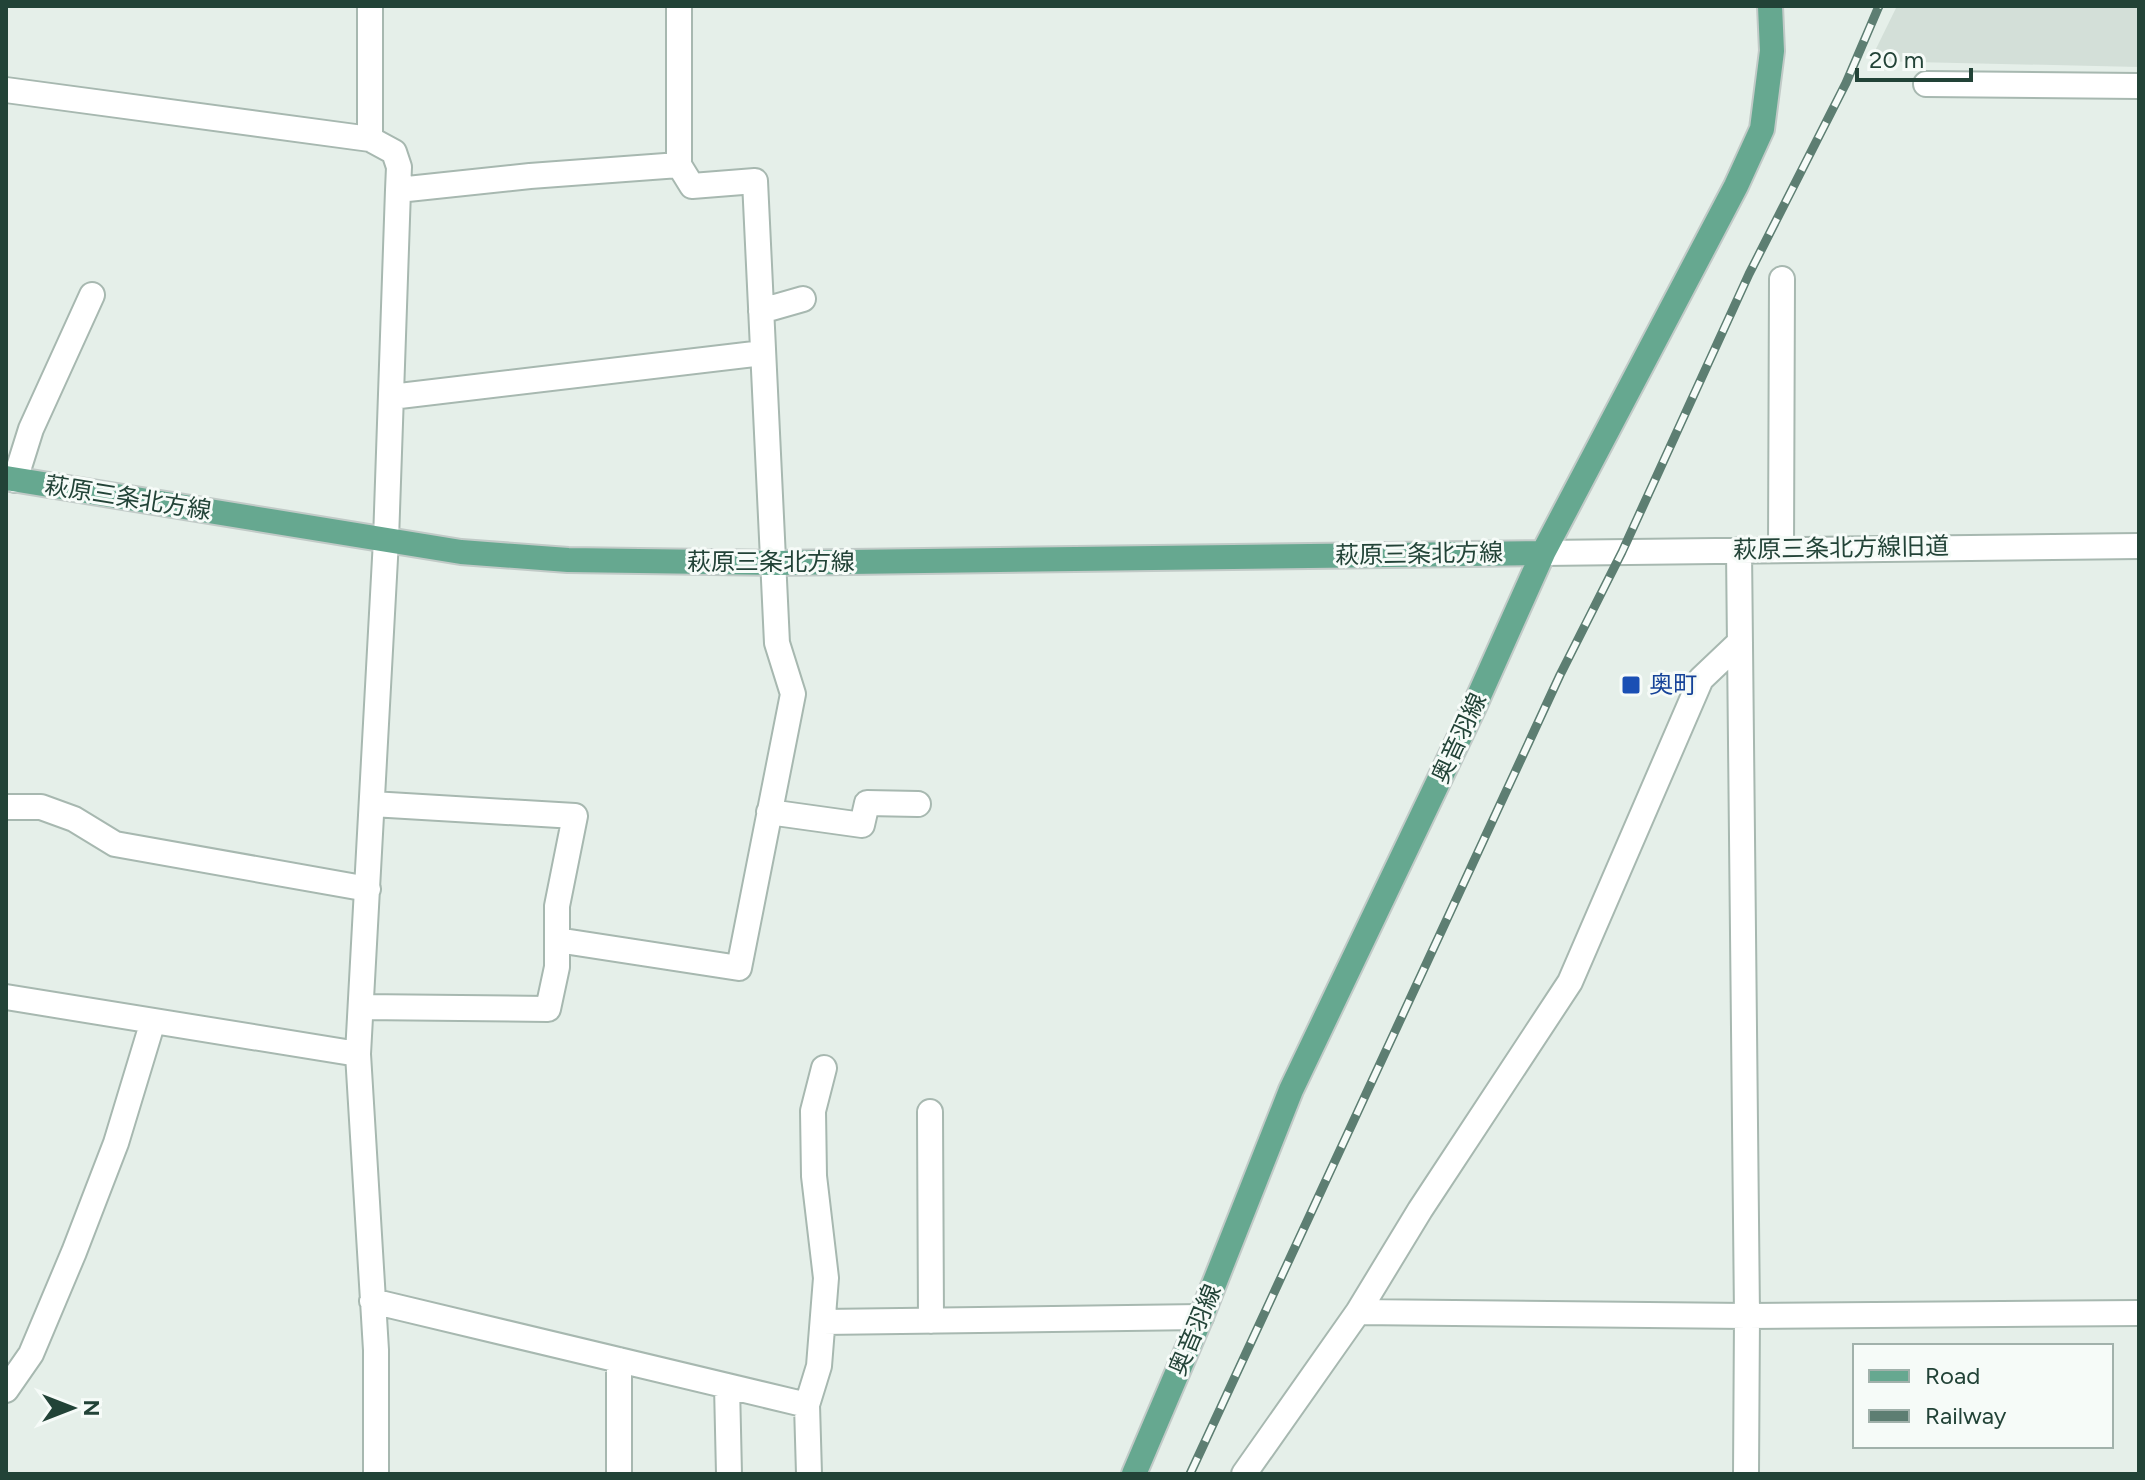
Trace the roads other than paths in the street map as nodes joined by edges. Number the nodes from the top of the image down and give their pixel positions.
1 (370, 6) edge
2 (679, 6) edge
3 (1770, 6) edge
4 (1926, 84) dead end
5 (2139, 86) edge
6 (6, 90) edge
7 (370, 139) junction
8 (679, 165) junction
9 (398, 190) junction
10 (1782, 279) dead end
11 (92, 295) dead end
12 (803, 299) dead end
13 (761, 311) junction
14 (763, 353) junction
15 (391, 397) junction
16 (10, 479) edge
17 (386, 540) junction
18 (2139, 546) edge
19 (1739, 550) junction
20 (1781, 550) junction
21 (1543, 553) junction
22 (774, 563) junction
23 (1740, 642) junction
24 (372, 804) junction
25 (918, 804) dead end
26 (6, 807) edge
27 (769, 812) junction
28 (368, 889) junction
29 (557, 940) junction
30 (6, 997) edge
31 (361, 1007) junction
32 (153, 1021) junction
33 (358, 1054) junction
34 (824, 1068) dead end
35 (930, 1112) dead end
36 (372, 1301) junction
37 (1358, 1312) junction
38 (2139, 1313) edge
39 (1747, 1316) junction
40 (1201, 1317) junction
41 (931, 1321) junction
42 (823, 1322) junction
43 (619, 1360) junction
44 (727, 1386) junction
45 (6, 1390) edge
46 (807, 1405) junction
47 (376, 1474) edge
48 (619, 1474) edge
49 (729, 1474) edge
50 (809, 1474) edge
51 (1134, 1474) edge
52 (1244, 1474) edge
53 (1746, 1474) edge

1 - 7 street
2 - 8 street
3 - 21 main road, 奥音羽線
4 - 5 street
6 - 7 street
7 - 9 street
8 - 9 street
8 - 13 street
9 - 15 street
10 - 20 street
11 - 16 street
12 - 13 street
13 - 14 street
14 - 15 street
14 - 22 street
15 - 17 street
16 - 17 main road, 萩原三条北方線
17 - 22 main road, 萩原三条北方線
17 - 24 street
18 - 20 street, 萩原三条北方線旧道
19 - 20 street, 萩原三条北方線旧道
19 - 21 street, 萩原三条北方線旧道
19 - 23 street
21 - 22 main road, 萩原三条北方線
21 - 40 main road, 奥音羽線
22 - 27 street
23 - 37 street
23 - 39 street
24 - 28 street
24 - 29 street
25 - 27 street
26 - 28 street
27 - 29 street
28 - 31 street
29 - 31 street
30 - 32 street
31 - 33 street
32 - 33 street
32 - 45 street
33 - 36 street
34 - 42 street
35 - 41 street
36 - 43 street
36 - 47 street
37 - 39 street
37 - 52 street
38 - 39 street
39 - 53 street
40 - 41 street
40 - 51 main road, 奥音羽線
41 - 42 street
42 - 46 street
43 - 44 street
43 - 48 street
44 - 46 street
44 - 49 street
46 - 50 street

